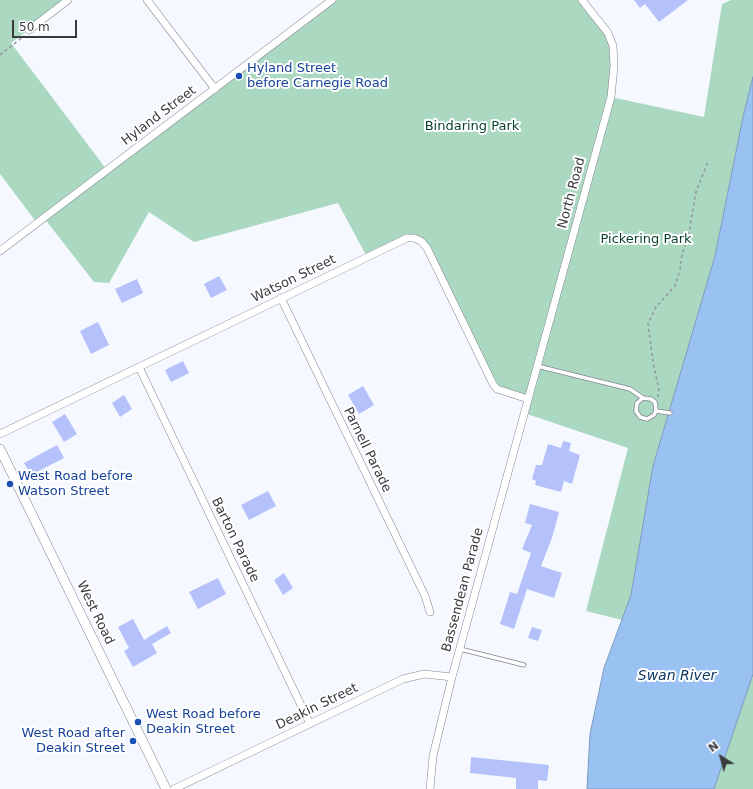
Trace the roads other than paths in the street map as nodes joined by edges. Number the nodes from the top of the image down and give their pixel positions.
1 (68, 0) edge
2 (147, 0) edge
3 (332, 0) edge
4 (582, 0) edge
5 (29, 30) road end
6 (214, 89) junction
7 (0, 251) edge
8 (281, 298) junction
9 (537, 366) junction
10 (139, 367) junction
11 (643, 398) junction
12 (528, 399) junction
13 (656, 409) junction
14 (670, 413) dead end
15 (0, 434) edge
16 (0, 448) edge
17 (430, 612) dead end
18 (460, 649) junction
19 (524, 665) dead end
20 (452, 678) junction
21 (310, 724) junction
22 (166, 789) edge
23 (174, 789) edge
24 (430, 789) edge

1 - 5 street
2 - 6 street
3 - 6 street, Hyland Street
4 - 9 street, North Road
6 - 7 street, Hyland Street
8 - 10 street, Watson Street
8 - 12 street, Watson Street
8 - 17 street, Parnell Parade
9 - 11 lane
9 - 12 street, North Road
10 - 15 street, Watson Street
10 - 21 street, Barton Parade
11 - 13 lane
11 - 13 lane
12 - 18 street, Bassendean Parade
13 - 14 lane
16 - 22 street, West Road
18 - 19 lane
18 - 20 street, Bassendean Parade
20 - 21 street, Deakin Street
20 - 24 street, Bassendean Parade
21 - 23 street, Deakin Street

